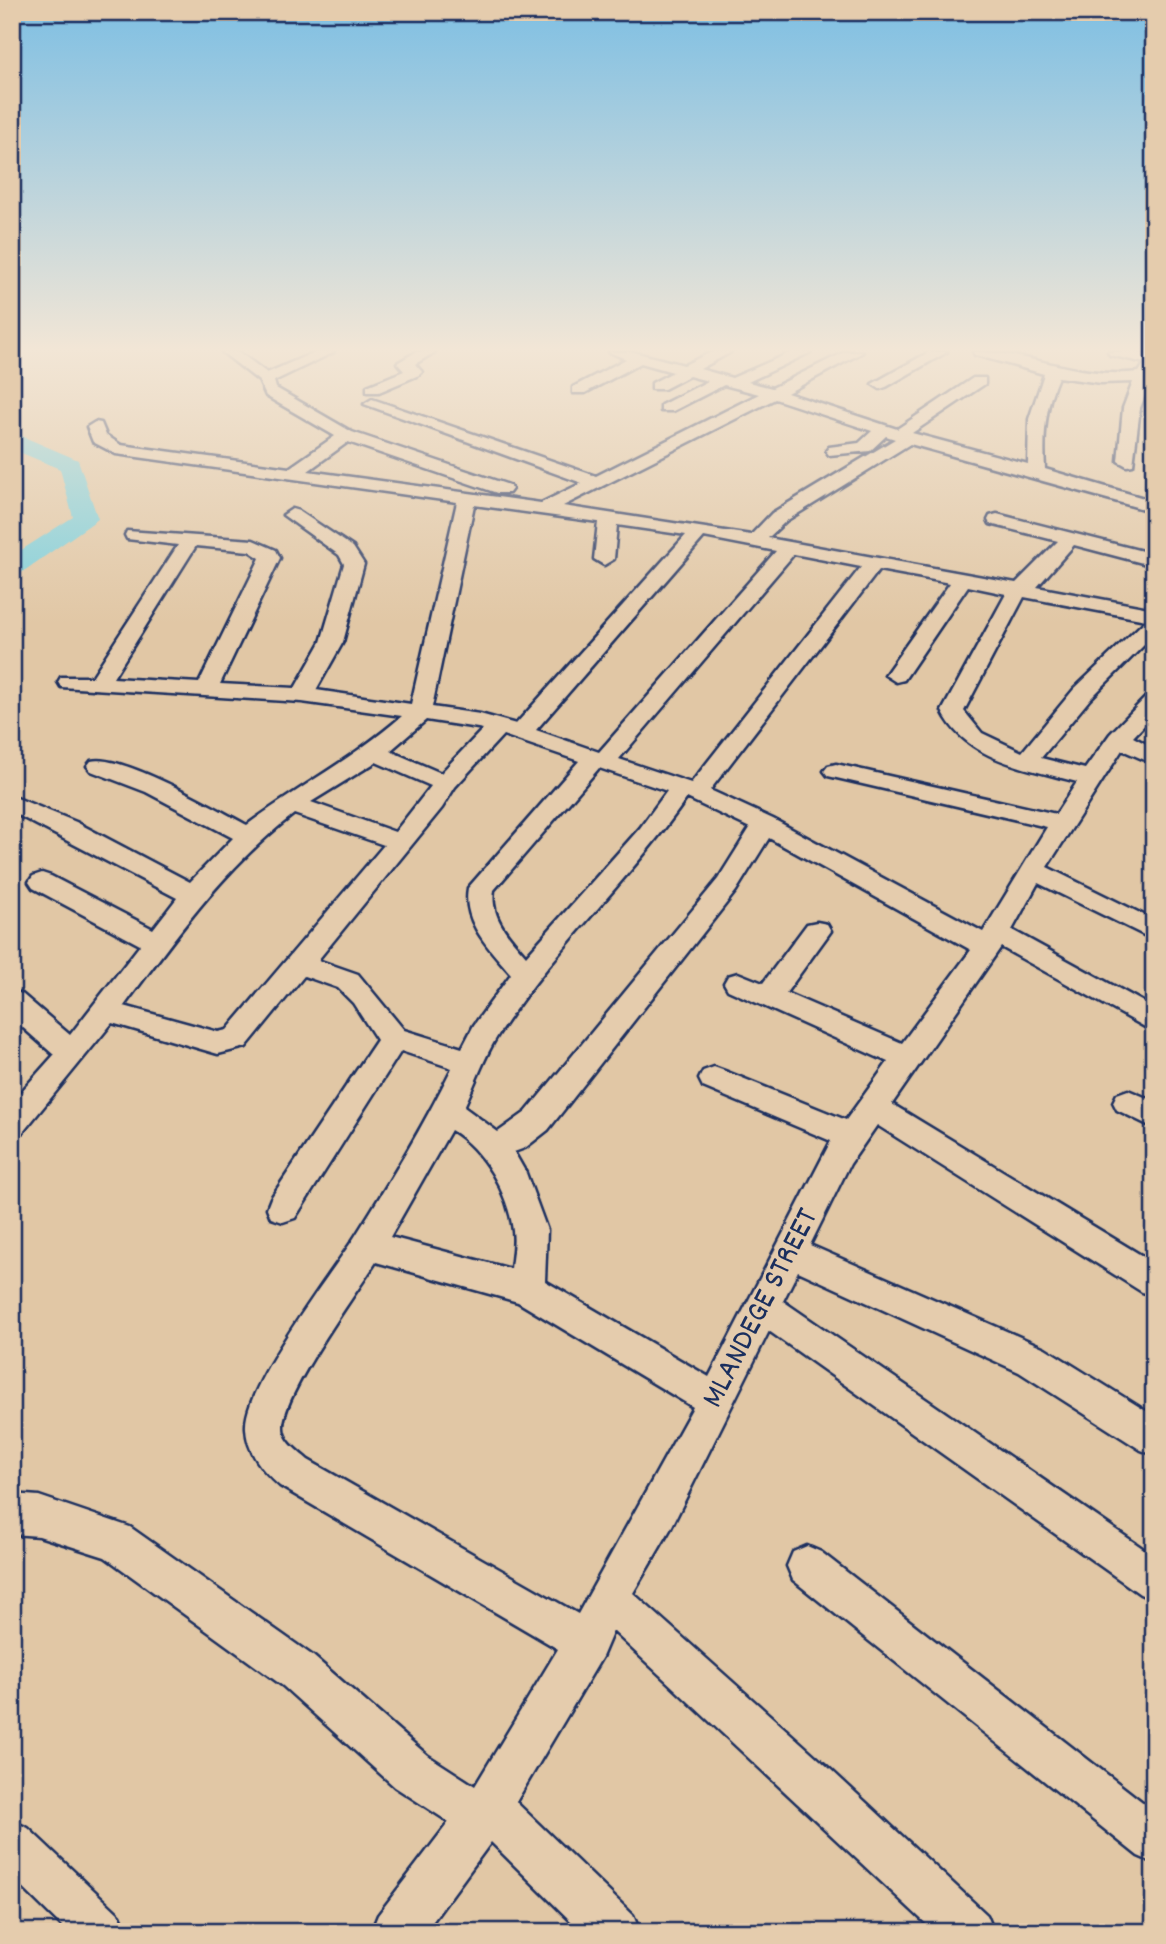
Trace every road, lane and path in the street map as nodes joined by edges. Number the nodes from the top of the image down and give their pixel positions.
1 (106, 443) edge
2 (336, 443) edge
3 (365, 443) edge
4 (452, 443) edge
5 (479, 443) edge
6 (674, 443) edge
7 (875, 443) edge
8 (885, 443) edge
9 (929, 443) edge
10 (1034, 443) edge
11 (1129, 443) edge
12 (835, 451) dead end
13 (418, 461) junction
14 (1127, 461) dead end
15 (1037, 472) junction
16 (292, 474) junction
17 (597, 482) junction
18 (467, 497) junction
19 (549, 507) junction
20 (1154, 507) edge
21 (292, 515) dead end
22 (608, 518) junction
23 (997, 520) dead end
24 (700, 531) junction
25 (134, 535) dead end
26 (189, 541) junction
27 (757, 541) junction
28 (1068, 541) junction
29 (790, 547) junction
30 (604, 559) dead end
31 (1154, 561) edge
32 (874, 563) junction
33 (963, 579) junction
34 (1021, 590) junction
35 (1154, 615) edge
36 (1154, 623) edge
37 (896, 675) dead end
38 (69, 682) dead end
39 (98, 684) junction
40 (207, 688) junction
41 (302, 695) junction
42 (1154, 702) edge
43 (420, 713) junction
44 (510, 730) junction
45 (1118, 739) junction
46 (374, 753) junction
47 (1154, 757) edge
48 (599, 760) junction
49 (1027, 760) junction
50 (99, 766) dead end
51 (836, 771) dead end
52 (1090, 778) junction
53 (446, 783) junction
54 (689, 791) junction
55 (12, 803) edge
56 (291, 804) junction
57 (1062, 823) junction
58 (764, 825) junction
59 (249, 836) junction
60 (399, 842) junction
61 (1032, 870) junction
62 (43, 881) dead end
63 (193, 895) junction
64 (817, 931) dead end
65 (1154, 931) edge
66 (992, 940) junction
67 (156, 942) junction
68 (297, 963) junction
69 (526, 974) junction
70 (738, 983) dead end
71 (768, 997) junction
72 (12, 1001) edge
73 (103, 1010) junction
74 (1154, 1021) edge
75 (394, 1038) junction
76 (72, 1054) junction
77 (906, 1058) junction
78 (470, 1062) junction
79 (714, 1079) dead end
80 (873, 1107) junction
81 (446, 1112) junction
82 (12, 1124) edge
83 (852, 1136) junction
84 (493, 1146) junction
85 (283, 1208) dead end
86 (368, 1245) junction
87 (790, 1252) junction
88 (1154, 1281) edge
89 (527, 1289) junction
90 (763, 1307) junction
91 (716, 1401) junction
92 (1154, 1437) edge
93 (12, 1514) edge
94 (807, 1566) dead end
95 (1154, 1580) edge
96 (607, 1598) junction
97 (587, 1642) junction
98 (485, 1812) junction
99 (1154, 1840) edge
100 (12, 1844) edge
101 (103, 1932) edge
102 (394, 1932) edge
103 (616, 1932) edge
104 (970, 1932) edge

1 - 16 street
2 - 16 street
3 - 13 street
4 - 13 street
5 - 17 street
6 - 17 street
7 - 12 street
8 - 27 street
9 - 15 street
10 - 15 street
11 - 14 street
13 - 19 street
15 - 20 street
16 - 18 street
17 - 19 street
18 - 19 street
18 - 43 street
19 - 22 street
21 - 41 street
22 - 24 street
22 - 30 street
23 - 28 street
24 - 27 street
24 - 44 street
25 - 26 street
26 - 39 street
26 - 40 street
27 - 29 street
28 - 31 street
28 - 34 street
29 - 32 street
29 - 48 street
32 - 33 street
32 - 54 street
33 - 34 street
33 - 37 street
34 - 35 street
34 - 49 street
36 - 49 street
38 - 39 street
39 - 40 street
40 - 41 street
41 - 43 street
42 - 45 street, MLANDEGE STREET
43 - 44 street
43 - 46 street
44 - 48 street
44 - 53 street
45 - 47 street
45 - 52 street, MLANDEGE STREET
46 - 53 street
46 - 56 street
48 - 54 street
48 - 69 street
49 - 52 street
50 - 59 street
51 - 57 street
52 - 57 street, MLANDEGE STREET
53 - 60 street
54 - 58 street
54 - 69 street
55 - 63 street
56 - 59 street
56 - 60 street
57 - 61 street, MLANDEGE STREET
58 - 66 street
58 - 84 street
59 - 63 street
60 - 68 street
61 - 65 street
61 - 66 street, MLANDEGE STREET
62 - 67 street
63 - 67 street
64 - 71 street
66 - 74 street
66 - 77 street, MLANDEGE STREET
67 - 73 street
68 - 73 street
68 - 75 street
69 - 78 street
70 - 71 street
71 - 77 street
72 - 76 street
73 - 76 street
75 - 78 street
75 - 85 street
76 - 82 street
77 - 80 street, MLANDEGE STREET
78 - 81 street
79 - 83 street
80 - 83 street, MLANDEGE STREET
80 - 88 street
81 - 84 street
81 - 86 street
83 - 87 street, MLANDEGE STREET
84 - 89 street
86 - 89 street
86 - 97 street
87 - 90 street, MLANDEGE STREET
87 - 92 street
89 - 91 street
90 - 91 street, MLANDEGE STREET
90 - 95 street
91 - 96 street, MLANDEGE STREET
93 - 98 street
94 - 99 street
96 - 97 street, MLANDEGE STREET
96 - 104 street
97 - 98 street, MLANDEGE STREET
98 - 102 street, MLANDEGE STREET
98 - 103 street
100 - 101 street

